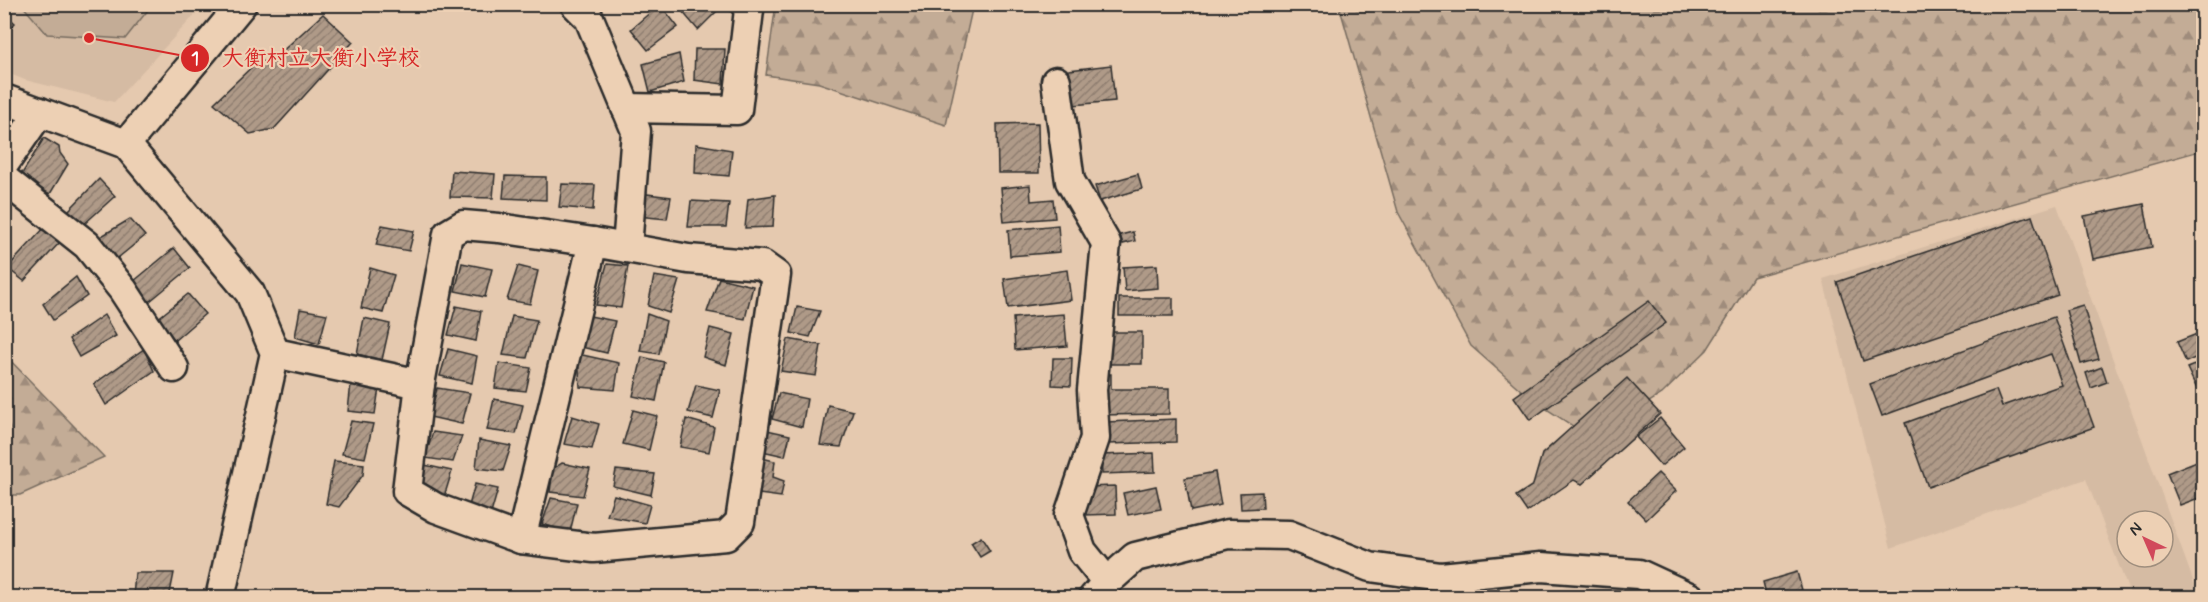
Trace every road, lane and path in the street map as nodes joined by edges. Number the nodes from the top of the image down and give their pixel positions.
1 (242, 4) edge
2 (576, 4) edge
3 (746, 4) edge
4 (1056, 81) dead end
5 (4, 99) edge
6 (626, 108) junction
7 (40, 112) junction
8 (126, 144) junction
9 (4, 164) edge
10 (4, 179) edge
11 (593, 243) junction
12 (627, 248) junction
13 (275, 353) junction
14 (174, 368) dead end
15 (420, 384) junction
16 (521, 538) junction
17 (1100, 590) edge
18 (220, 597) edge
19 (1691, 597) edge

1 - 8 street
2 - 6 street
3 - 6 street
4 - 17 street
5 - 7 street
6 - 12 street
7 - 8 street
7 - 9 street
8 - 13 street
10 - 14 street
11 - 12 street
11 - 15 street
11 - 16 street
12 - 16 street
13 - 15 street
13 - 18 street
15 - 16 street
17 - 19 street

